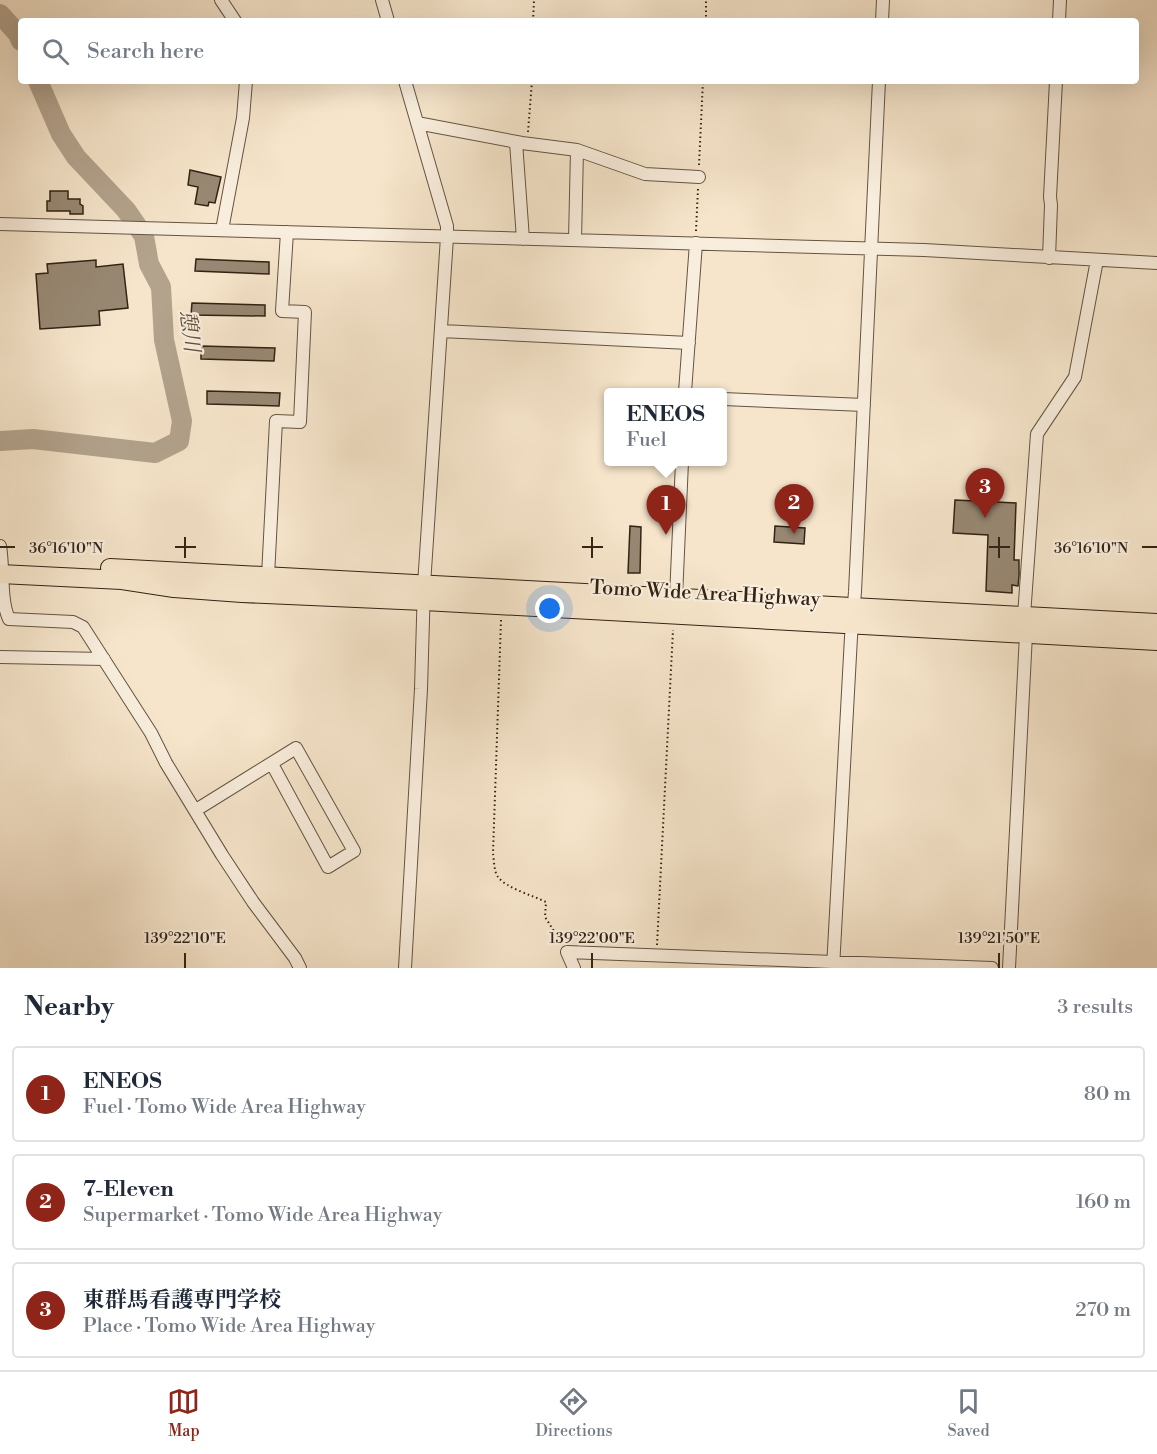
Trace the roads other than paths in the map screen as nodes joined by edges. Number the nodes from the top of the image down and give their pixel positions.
1 (221, 0) edge
2 (382, 0) edge
3 (883, 0) edge
4 (1060, 0) edge
5 (233, 18) edge
6 (387, 18) edge
7 (882, 18) edge
8 (1059, 18) edge
9 (246, 84) edge
10 (406, 84) edge
11 (879, 84) edge
12 (1056, 84) edge
13 (417, 123) junction
14 (521, 143) junction
15 (577, 150) junction
16 (699, 177) road end
17 (0, 224) edge
18 (222, 230) junction
19 (287, 232) junction
20 (447, 237) junction
21 (523, 239) junction
22 (574, 240) junction
23 (696, 243) junction
24 (871, 249) junction
25 (1049, 258) junction
26 (1097, 260) junction
27 (1157, 263) edge
28 (441, 331) junction
29 (689, 343) junction
30 (685, 388) edge
31 (727, 399) edge
32 (864, 405) junction
33 (682, 466) edge
34 (1, 563) edge
35 (268, 576) junction
36 (424, 593) junction
37 (675, 606) junction
38 (1024, 616) junction
39 (853, 617) junction
40 (1157, 623) edge
41 (1026, 634) junction
42 (1157, 641) edge
43 (0, 657) edge
44 (104, 659) junction
45 (272, 764) junction
46 (195, 810) junction
47 (703, 962) edge
48 (834, 965) edge
49 (300, 968) edge
50 (405, 968) edge
51 (574, 968) edge
52 (992, 968) edge
53 (1009, 968) edge

1 - 5 street
2 - 6 street
3 - 7 street
4 - 8 street
9 - 18 street
10 - 13 street
11 - 24 street
12 - 25 street
13 - 14 street
13 - 20 street
14 - 15 street
14 - 21 street
15 - 16 street
15 - 22 street
17 - 18 street
18 - 19 street
19 - 20 street
19 - 35 street
20 - 21 street
20 - 28 street
21 - 22 street
22 - 23 street
23 - 24 street
23 - 29 street
24 - 25 street
24 - 32 street
25 - 26 street
26 - 27 street
26 - 38 street
28 - 29 street
28 - 36 street
29 - 30 street
31 - 32 street
32 - 39 street
33 - 37 street
34 - 35 highway, Tomo Wide Area Highway
34 - 36 highway, Tomo Wide Area Highway
34 - 44 street
35 - 36 highway, Tomo Wide Area Highway
36 - 37 highway, Tomo Wide Area Highway
36 - 37 highway, Tomo Wide Area Highway
36 - 50 street
37 - 39 highway, Tomo Wide Area Highway
38 - 39 highway, Tomo Wide Area Highway
38 - 40 highway, Tomo Wide Area Highway
39 - 41 highway, Tomo Wide Area Highway
39 - 48 street
41 - 42 highway, Tomo Wide Area Highway
41 - 53 street
43 - 44 street
44 - 46 street
45 - 45 street
45 - 46 street
46 - 49 street
47 - 48 street
47 - 51 street
48 - 52 street

